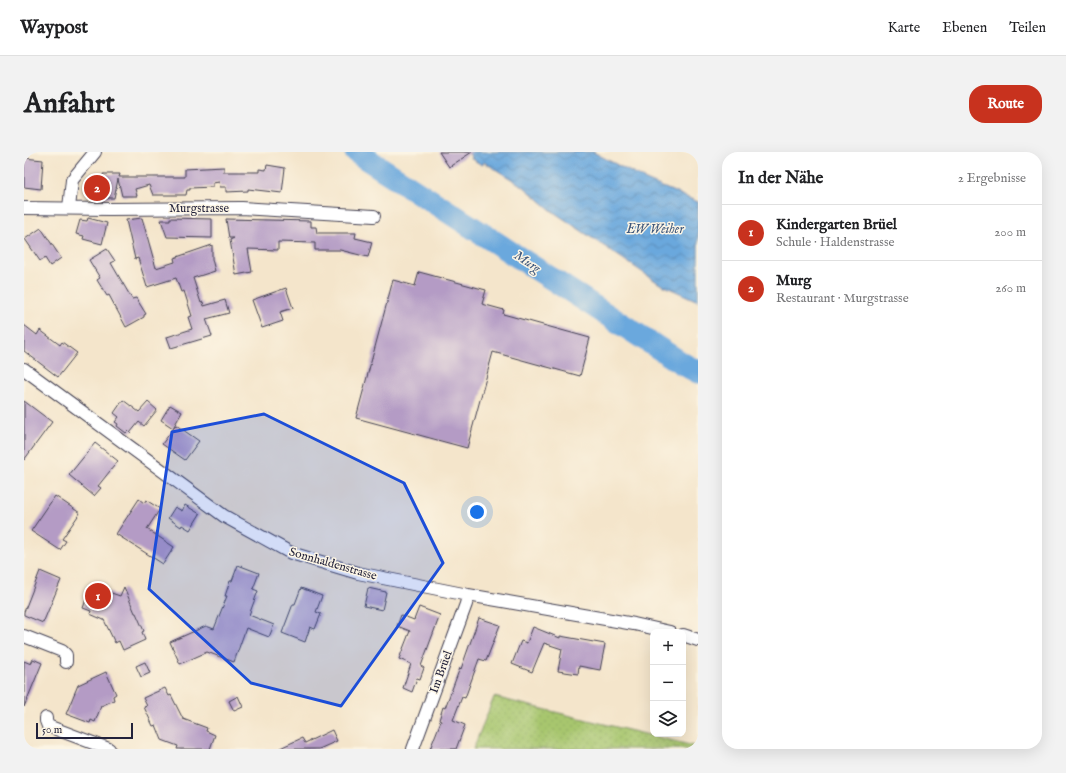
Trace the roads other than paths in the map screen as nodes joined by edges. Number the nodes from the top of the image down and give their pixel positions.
1 (95, 152) edge
2 (24, 208) edge
3 (69, 208) junction
4 (374, 216) dead end
5 (24, 369) edge
6 (468, 595) junction
7 (656, 629) edge
8 (24, 636) edge
9 (686, 636) edge
10 (698, 640) edge
11 (66, 662) dead end
12 (46, 718) dead end
13 (109, 749) edge
14 (413, 749) edge

1 - 3 street
2 - 3 street, Murgstrasse
3 - 4 street, Murgstrasse
5 - 6 street, Sonnhaldenstrasse
6 - 7 street, Sonnhaldenstrasse
6 - 14 street, Im Brüel
8 - 11 street
9 - 10 street
12 - 13 street

